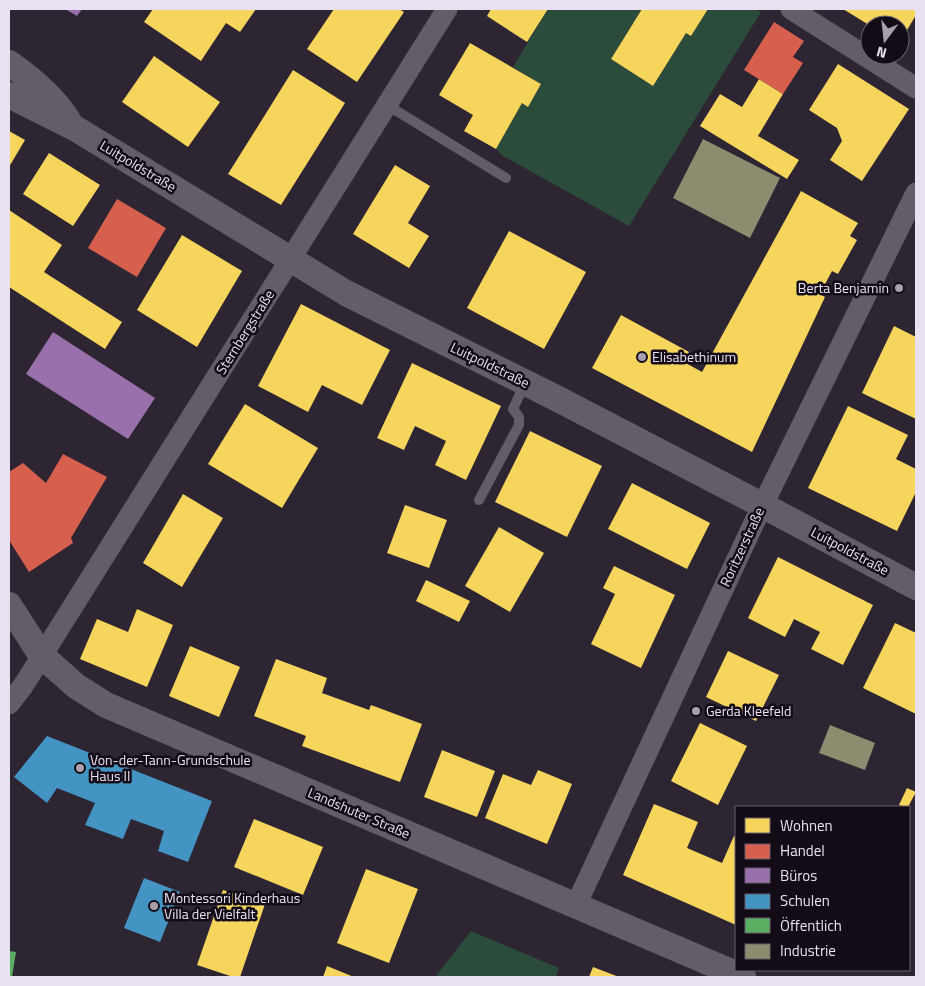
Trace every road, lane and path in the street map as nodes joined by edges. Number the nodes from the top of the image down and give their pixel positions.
1 (447, 9) edge
2 (791, 9) edge
3 (9, 63) edge
4 (916, 88) edge
5 (9, 95) edge
6 (387, 105) junction
7 (73, 127) junction
8 (506, 178) dead end
9 (916, 193) edge
10 (291, 259) junction
11 (526, 382) junction
12 (479, 500) dead end
13 (762, 504) junction
14 (916, 587) edge
15 (9, 605) edge
16 (41, 655) junction
17 (9, 704) edge
18 (576, 906) junction
19 (742, 977) edge

1 - 6 street, Sternbergstraße
2 - 4 street
3 - 7 street
5 - 7 street, Luitpoldstraße
6 - 8 lane
6 - 10 street, Sternbergstraße
7 - 10 street, Luitpoldstraße
9 - 13 street, Roritzerstraße
10 - 11 street, Luitpoldstraße
10 - 16 street, Sternbergstraße
11 - 12 lane
11 - 13 street, Luitpoldstraße
13 - 14 street, Luitpoldstraße
13 - 18 street, Roritzerstraße
15 - 16 street, Landshuter Straße
16 - 17 street, Sternbergstraße
16 - 18 street, Landshuter Straße
18 - 19 street, Landshuter Straße

